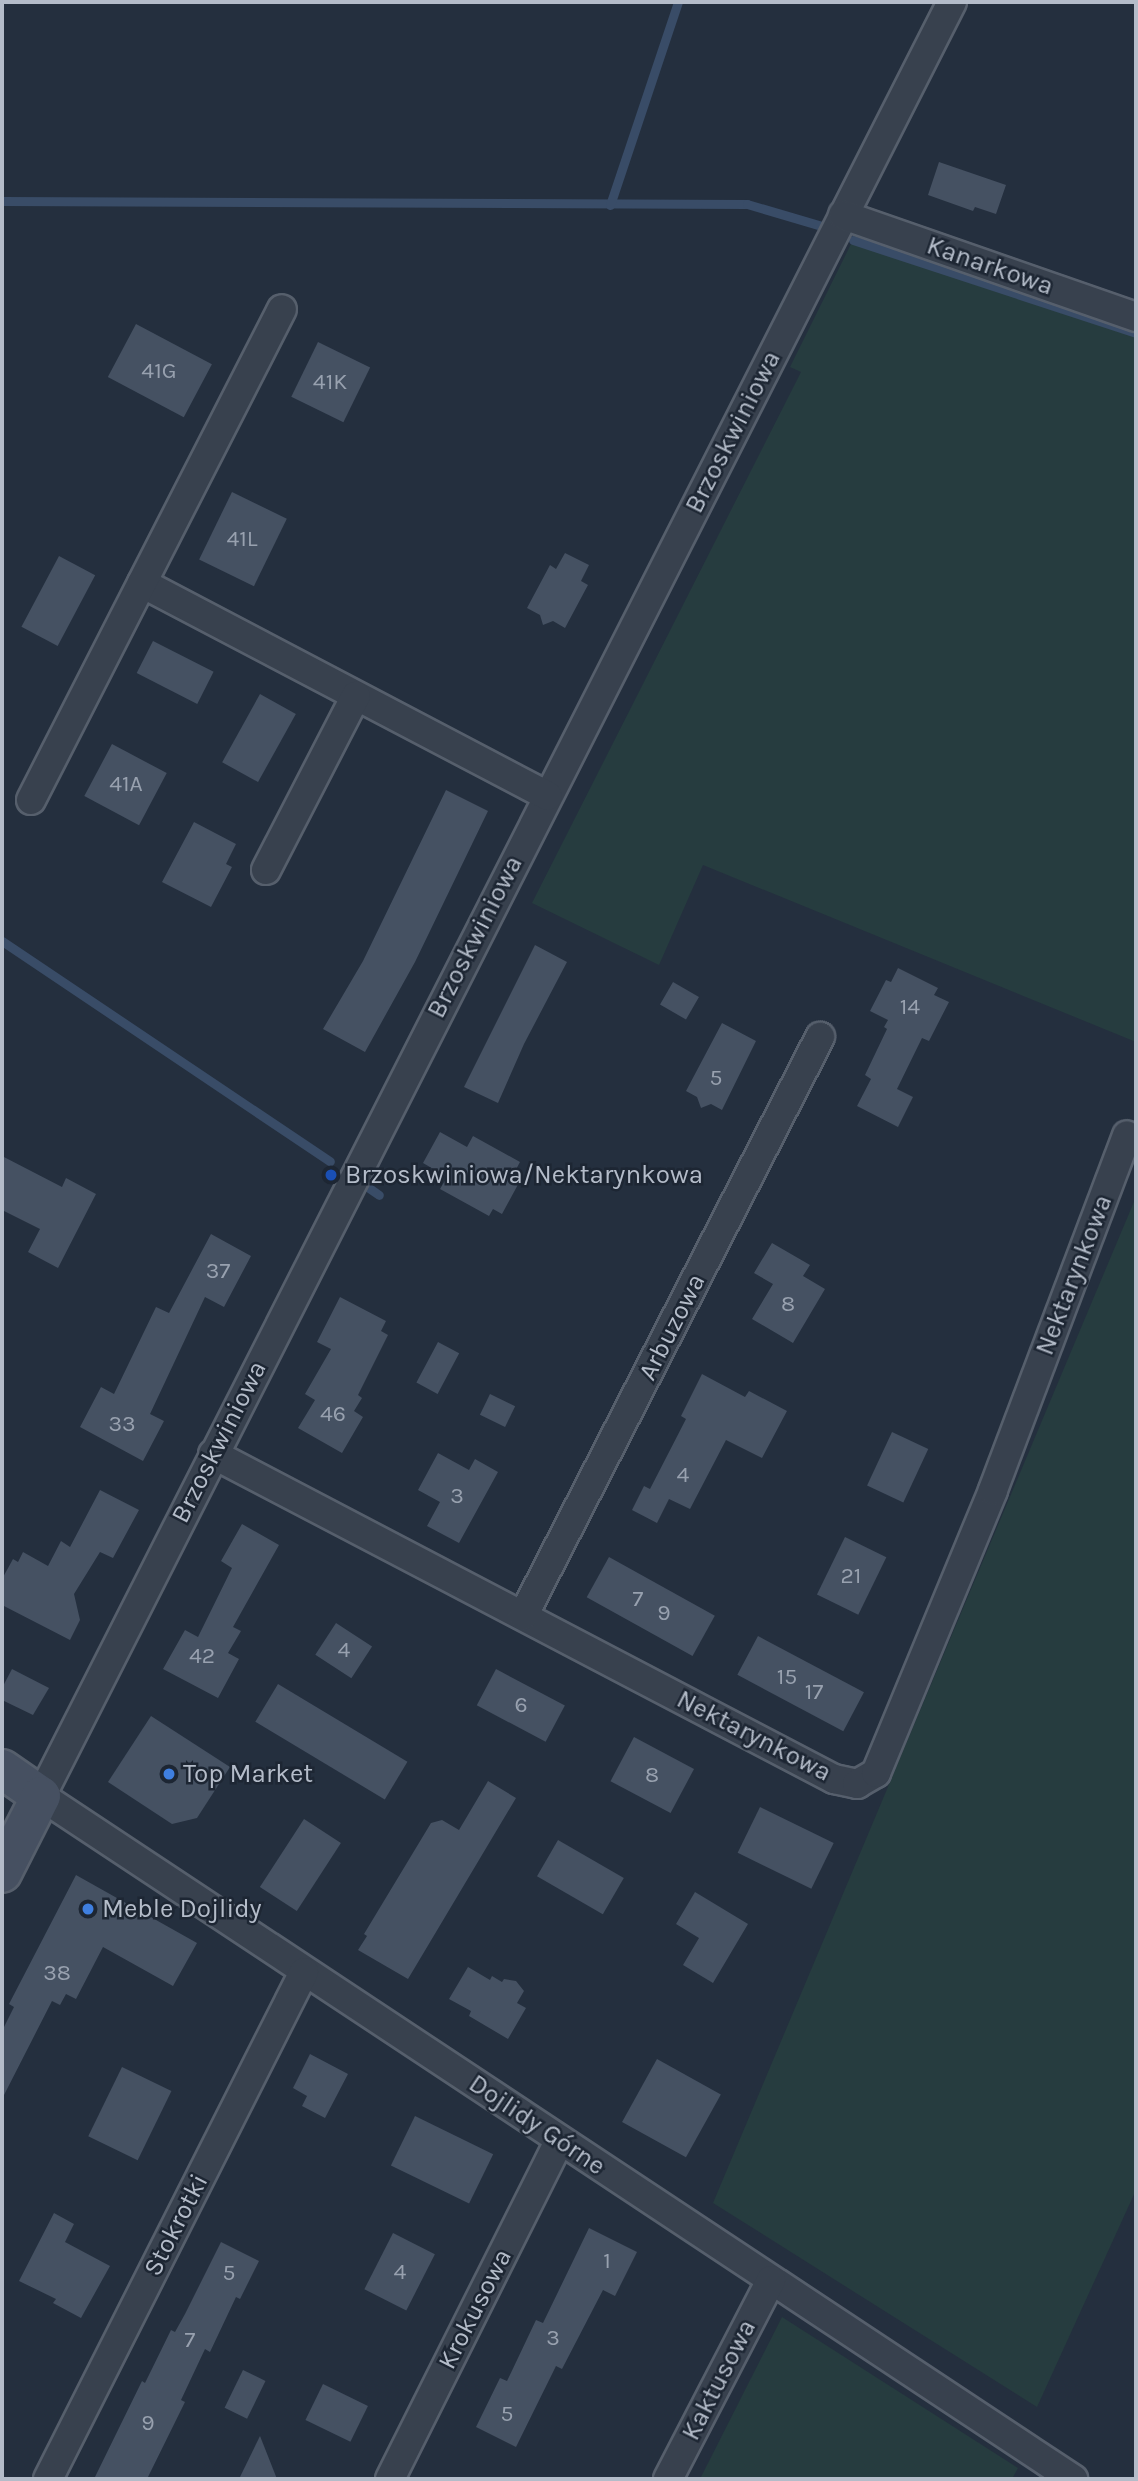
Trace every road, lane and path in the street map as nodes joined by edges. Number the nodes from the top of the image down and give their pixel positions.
1 (952, 2) edge
2 (843, 215) junction
3 (282, 309) dead end
4 (1136, 317) edge
5 (142, 583) junction
6 (356, 696) junction
7 (547, 796) junction
8 (32, 800) dead end
9 (266, 870) dead end
10 (820, 1037) dead end
11 (1127, 1136) dead end
12 (213, 1454) junction
13 (523, 1616) junction
14 (2, 1769) edge
15 (41, 1796) junction
16 (2, 1873) edge
17 (304, 1972) junction
18 (560, 2140) junction
19 (771, 2280) junction
20 (48, 2479) edge
21 (390, 2479) edge
22 (668, 2479) edge
23 (1073, 2479) edge

1 - 2 street, Brzoskwiniowa
2 - 4 street, Kanarkowa
2 - 7 street, Brzoskwiniowa
3 - 5 street
5 - 6 street
5 - 8 street
6 - 7 street
6 - 9 street
7 - 12 street, Brzoskwiniowa
10 - 13 street, Arbuzowa
11 - 13 street, Nektarynkowa
12 - 13 street, Nektarynkowa
12 - 15 street, Brzoskwiniowa
14 - 15 street, Dojlidy Górne
15 - 16 street, Brzoskwiniowa
15 - 17 street, Dojlidy Górne
17 - 18 street, Dojlidy Górne
17 - 20 street, Stokrotki
18 - 19 street, Dojlidy Górne
18 - 21 street, Krokusowa
19 - 22 street, Kaktusowa
19 - 23 street, Dojlidy Górne

